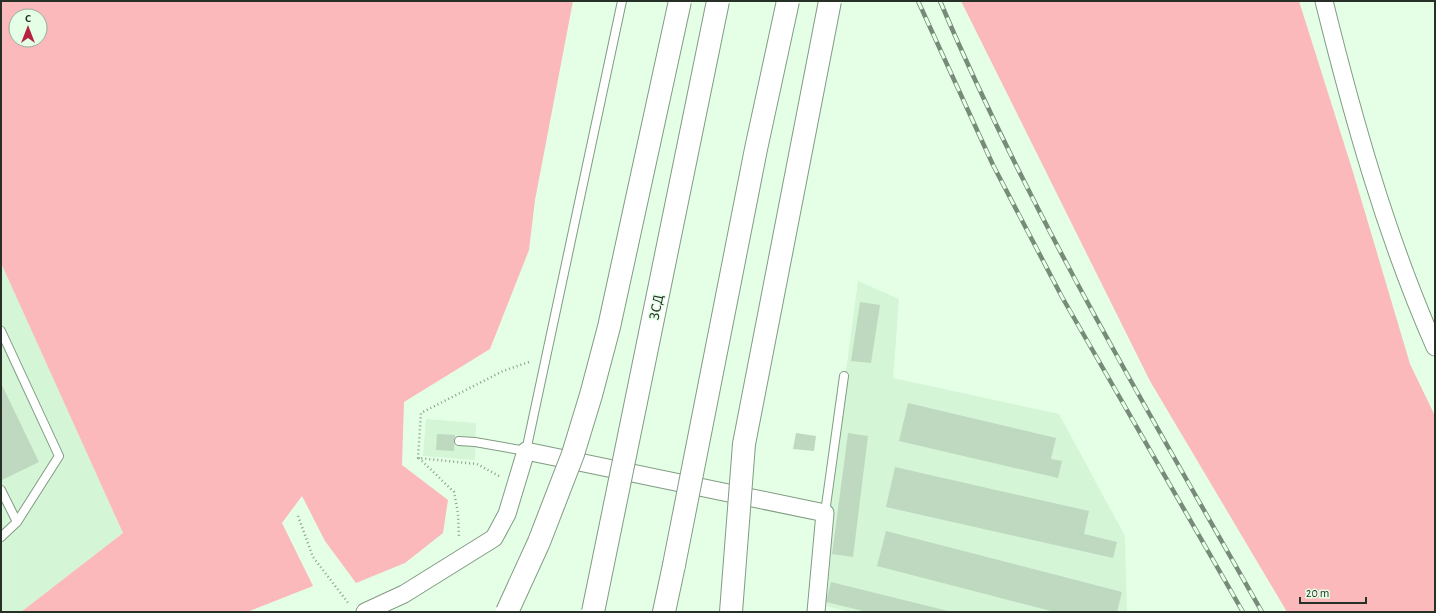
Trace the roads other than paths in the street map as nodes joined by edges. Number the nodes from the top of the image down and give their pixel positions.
1 (622, 1) edge
2 (680, 1) edge
3 (718, 1) edge
4 (788, 1) edge
5 (830, 1) edge
6 (1324, 1) edge
7 (1, 331) edge
8 (1435, 347) edge
9 (844, 376) dead end
10 (459, 441) dead end
11 (526, 452) junction
12 (1, 490) edge
13 (825, 513) junction
14 (17, 522) junction
15 (1, 537) edge
16 (357, 609) edge
17 (507, 612) edge
18 (593, 612) edge
19 (664, 612) edge
20 (730, 612) edge
21 (816, 612) edge

1 - 11 lane
2 - 17 main road, bridge
3 - 18 main road, ЗСД, bridge
4 - 19 main road, bridge
5 - 20 main road, bridge
6 - 8 street
7 - 14 lane
9 - 13 lane
10 - 11 lane
11 - 13 street
11 - 16 street
12 - 14 lane
13 - 21 street
14 - 15 lane

